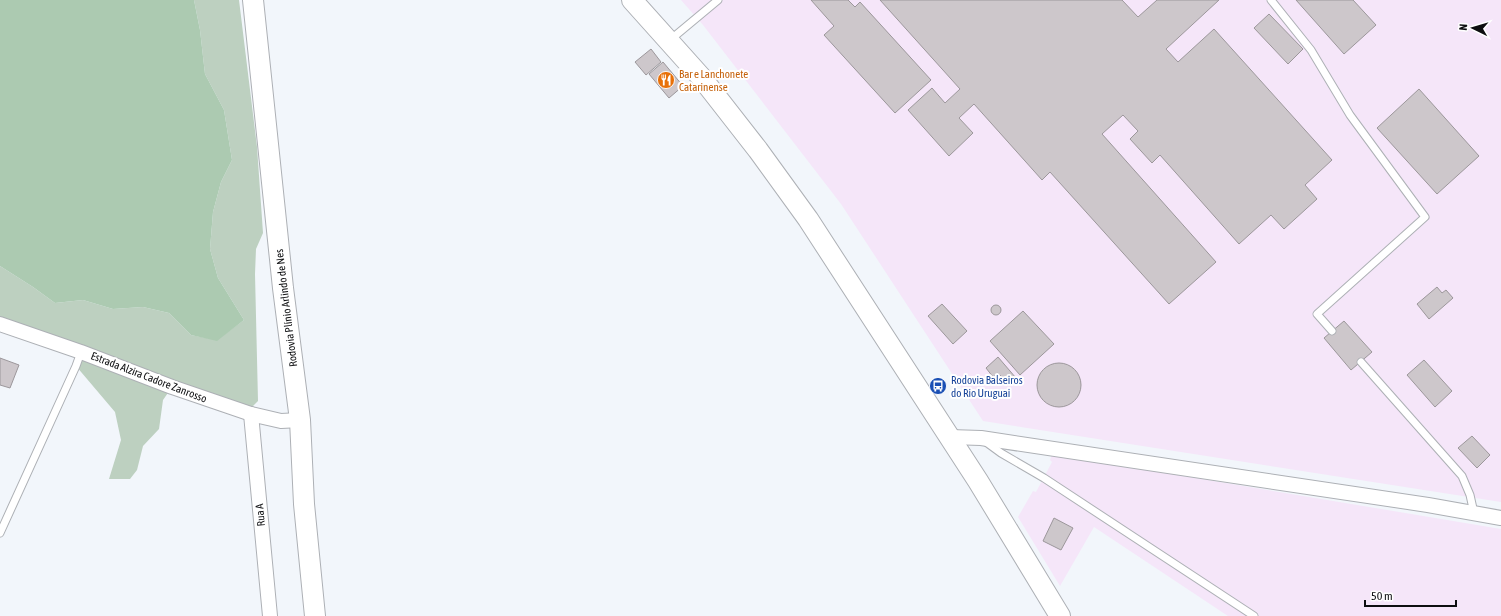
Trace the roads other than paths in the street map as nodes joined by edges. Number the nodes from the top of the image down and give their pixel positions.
1 (253, 0) edge
2 (632, 0) edge
3 (718, 0) edge
4 (1271, 0) edge
5 (669, 41) junction
6 (0, 324) edge
7 (1332, 331) dead end
8 (81, 352) junction
9 (1361, 362) dead end
10 (250, 414) junction
11 (300, 420) junction
12 (950, 438) junction
13 (981, 438) junction
14 (1474, 513) junction
15 (1501, 518) edge
16 (0, 533) edge
17 (270, 616) edge
18 (315, 616) edge
19 (1060, 616) edge
20 (1254, 616) edge

1 - 11 main road, Rodovia Plínio Arlindo de Nes
2 - 5 main road
3 - 5 lane
4 - 7 lane
5 - 12 main road
6 - 8 street, Estrada Alzira Cadore Zanrosso
8 - 10 street, Estrada Alzira Cadore Zanrosso
8 - 16 lane
9 - 14 lane
10 - 11 street, Estrada Alzira Cadore Zanrosso
10 - 17 street, Rua A
11 - 18 main road, Rodovia Plínio Arlindo de Nes
12 - 13 street
12 - 19 main road
13 - 14 street
13 - 20 lane
14 - 15 street

